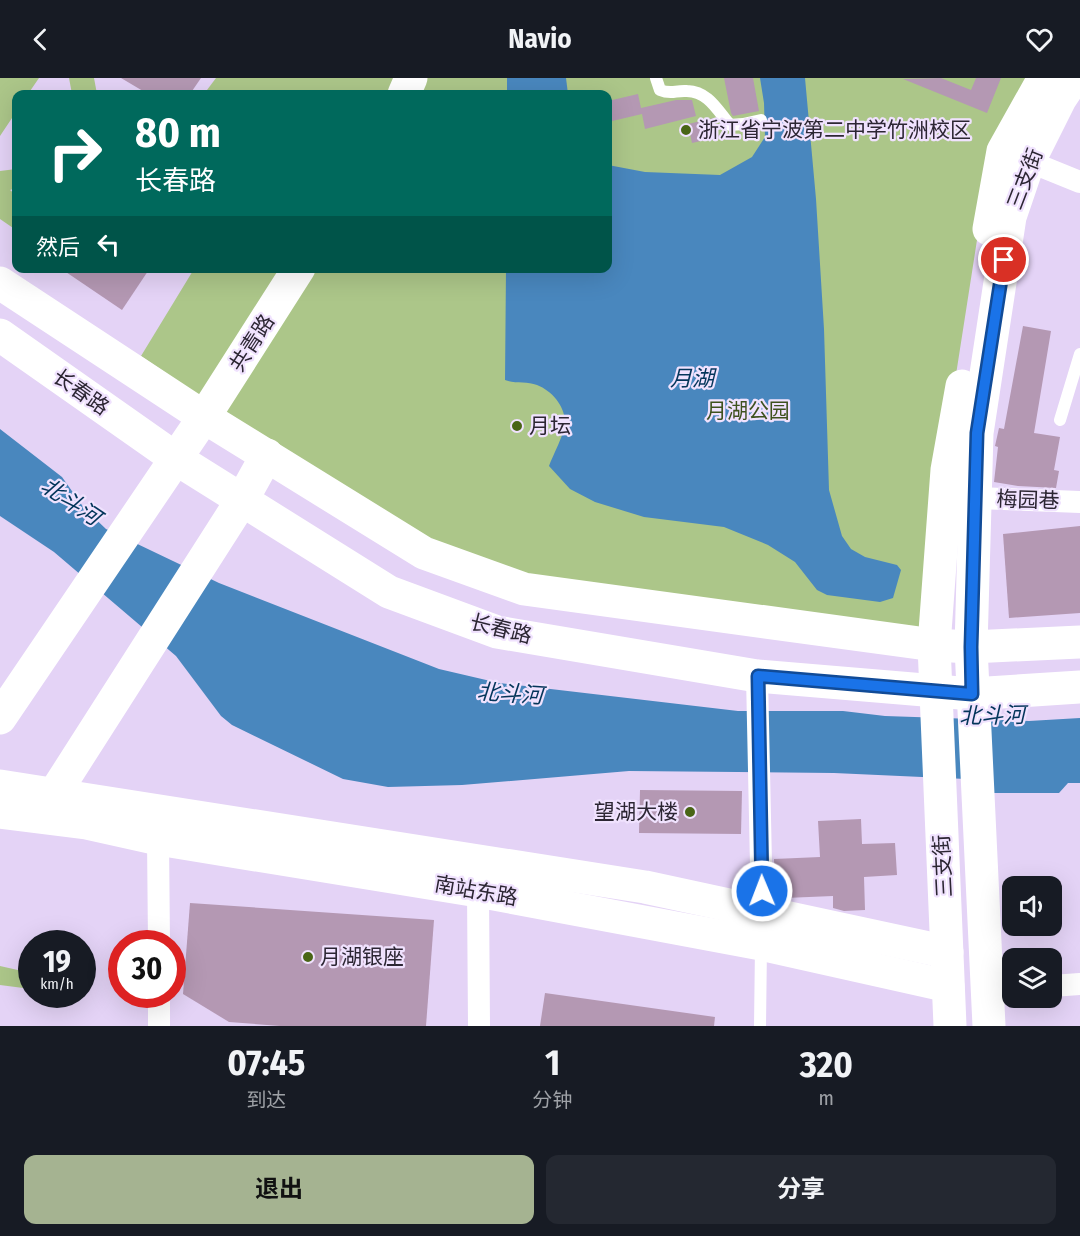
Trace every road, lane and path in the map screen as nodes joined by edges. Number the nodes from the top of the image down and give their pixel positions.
1 (656, 78) edge
2 (1044, 78) edge
3 (1074, 78) edge
4 (761, 120) dead end
5 (1016, 156) junction
6 (1080, 182) edge
7 (296, 273) edge
8 (0, 283) edge
9 (0, 335) edge
10 (1080, 354) edge
11 (204, 417) junction
12 (1060, 420) dead end
13 (267, 455) junction
14 (175, 458) junction
15 (976, 498) junction
16 (242, 500) junction
17 (1080, 502) edge
18 (1080, 642) edge
19 (934, 645) junction
20 (971, 647) junction
21 (1080, 687) edge
22 (758, 688) junction
23 (937, 699) junction
24 (973, 701) junction
25 (0, 718) edge
26 (0, 786) edge
27 (46, 806) junction
28 (0, 812) edge
29 (158, 839) junction
30 (478, 891) junction
31 (762, 928) junction
32 (159, 930) edge
33 (947, 952) junction
34 (1080, 984) edge
35 (1062, 985) edge
36 (948, 986) junction
37 (1000, 990) edge
38 (159, 1008) edge
39 (159, 1026) edge
40 (479, 1026) edge
41 (760, 1026) edge
42 (950, 1026) edge
43 (990, 1026) edge

1 - 4 lane
2 - 5 main road, 三支街
3 - 5 main road, 三支街
5 - 6 street
5 - 15 main road, 三支街
5 - 19 main road, 三支街
7 - 11 main road, 共青路
8 - 11 main road, 长春路
9 - 14 main road, 长春路
10 - 12 lane
11 - 13 main road, 长春路
11 - 14 main road, 共青路
13 - 16 main road
13 - 19 main road, 长春路
14 - 16 main road, 长春路
14 - 25 main road, 共青路
15 - 17 street, 梅园巷
15 - 20 main road, 三支街
16 - 22 main road, 长春路
16 - 27 main road
18 - 20 main road, 长春路
19 - 20 main road, 长春路
19 - 23 main road, 三支街
20 - 24 main road, 三支街
21 - 24 main road, 长春路
22 - 23 main road, 长春路
22 - 31 street
23 - 24 main road, 长春路
23 - 33 main road, 三支街
24 - 37 main road, 三支街
26 - 27 main road, 南站东路
27 - 28 main road, 南站东路
27 - 29 main road, 南站东路
27 - 31 main road, 南站东路
29 - 30 main road, 南站东路
29 - 32 street
30 - 31 main road, 南站东路
30 - 40 street
31 - 33 main road, 南站东路
31 - 36 main road, 南站东路
31 - 41 lane
33 - 36 main road, 三支街
34 - 35 street
36 - 42 main road, 三支街
37 - 43 main road, 三支街
38 - 39 street

